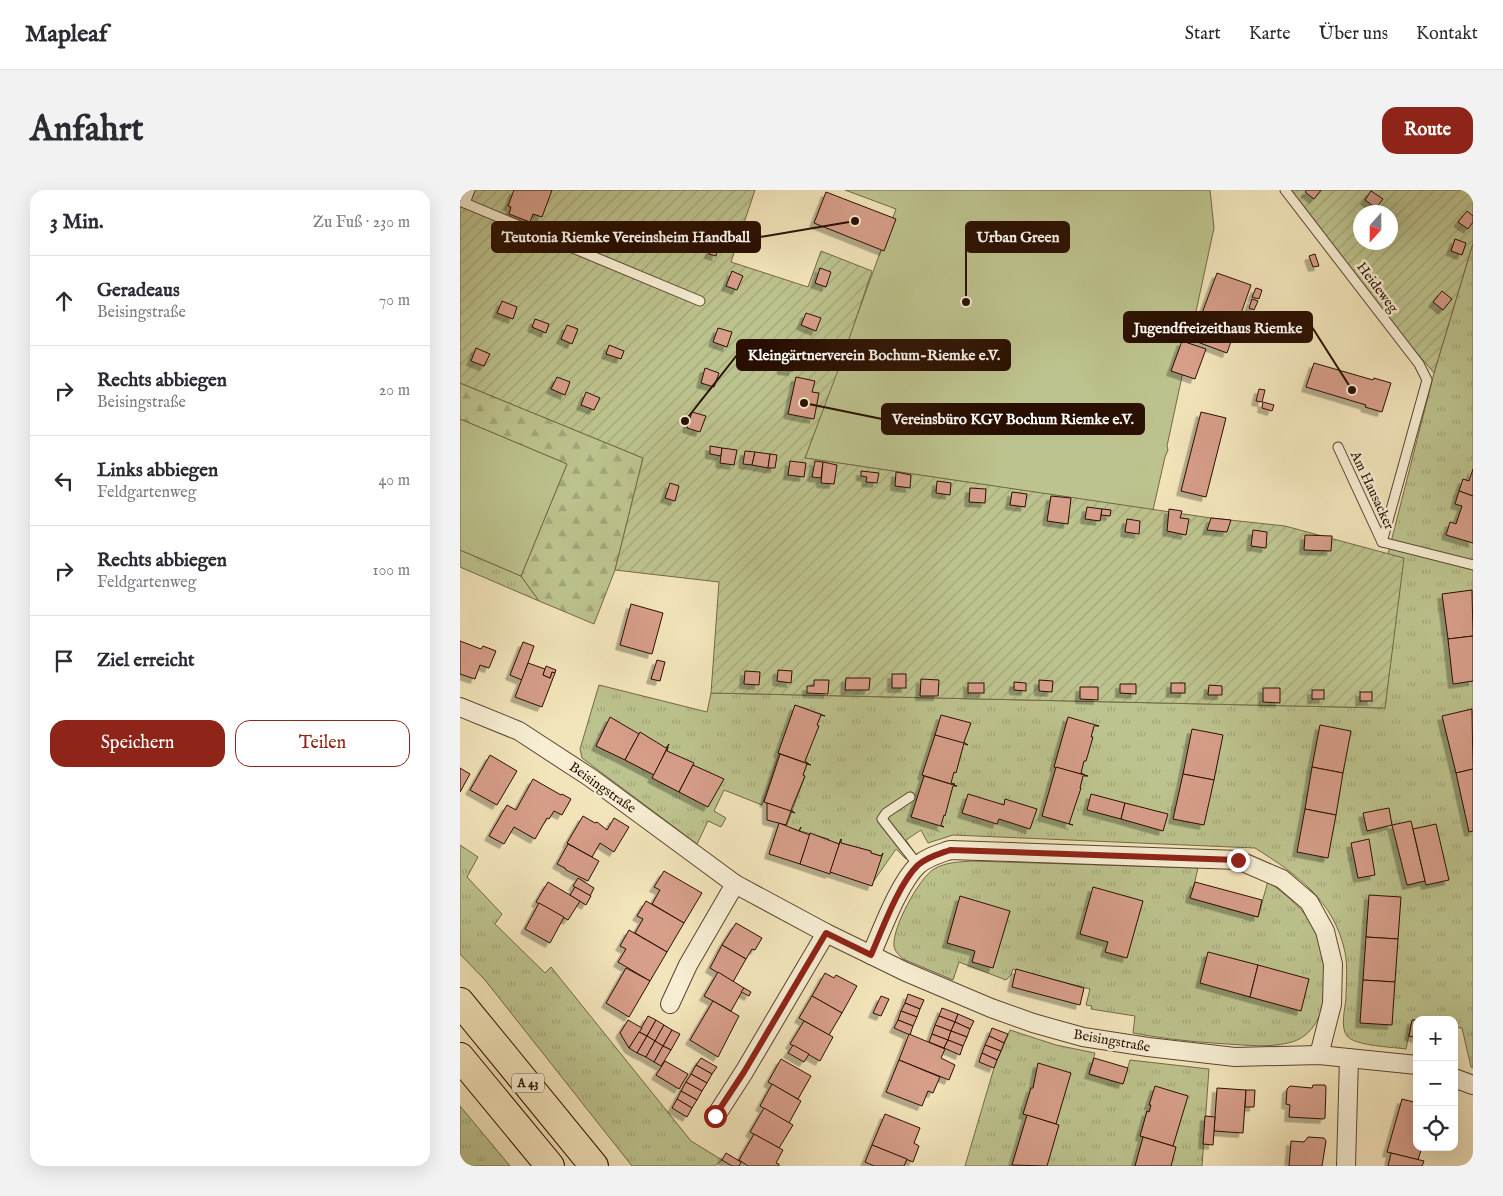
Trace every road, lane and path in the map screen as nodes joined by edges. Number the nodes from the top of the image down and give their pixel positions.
1 (470, 190) edge
2 (1285, 190) edge
3 (462, 202) edge
4 (700, 301) dead end
5 (1338, 446) dead end
6 (1382, 542) junction
7 (1473, 565) edge
8 (460, 707) edge
9 (910, 796) dead end
10 (918, 865) junction
11 (736, 884) junction
12 (826, 933) junction
13 (871, 955) junction
14 (460, 1002) edge
15 (670, 1004) dead end
16 (1319, 1055) junction
17 (460, 1057) edge
18 (1349, 1058) junction
19 (1413, 1065) edge
20 (1458, 1079) edge
21 (1473, 1085) edge
22 (715, 1116) dead end
23 (550, 1166) edge
24 (594, 1166) edge
25 (1346, 1166) edge

1 - 3 lane
2 - 6 lane, Heideweg
3 - 4 lane
5 - 6 lane, Am Hausacker
6 - 7 lane, Am Hausacker
8 - 11 street, Beisingstraße
9 - 10 lane
10 - 13 street
10 - 16 street
11 - 12 street, Beisingstraße
11 - 15 street
12 - 13 street, Beisingstraße
12 - 22 street
13 - 16 street, Beisingstraße
14 - 24 highway, A 43
16 - 18 street, Beisingstraße
17 - 23 highway, A 43
18 - 19 street, Beisingstraße
18 - 25 street
20 - 21 street

